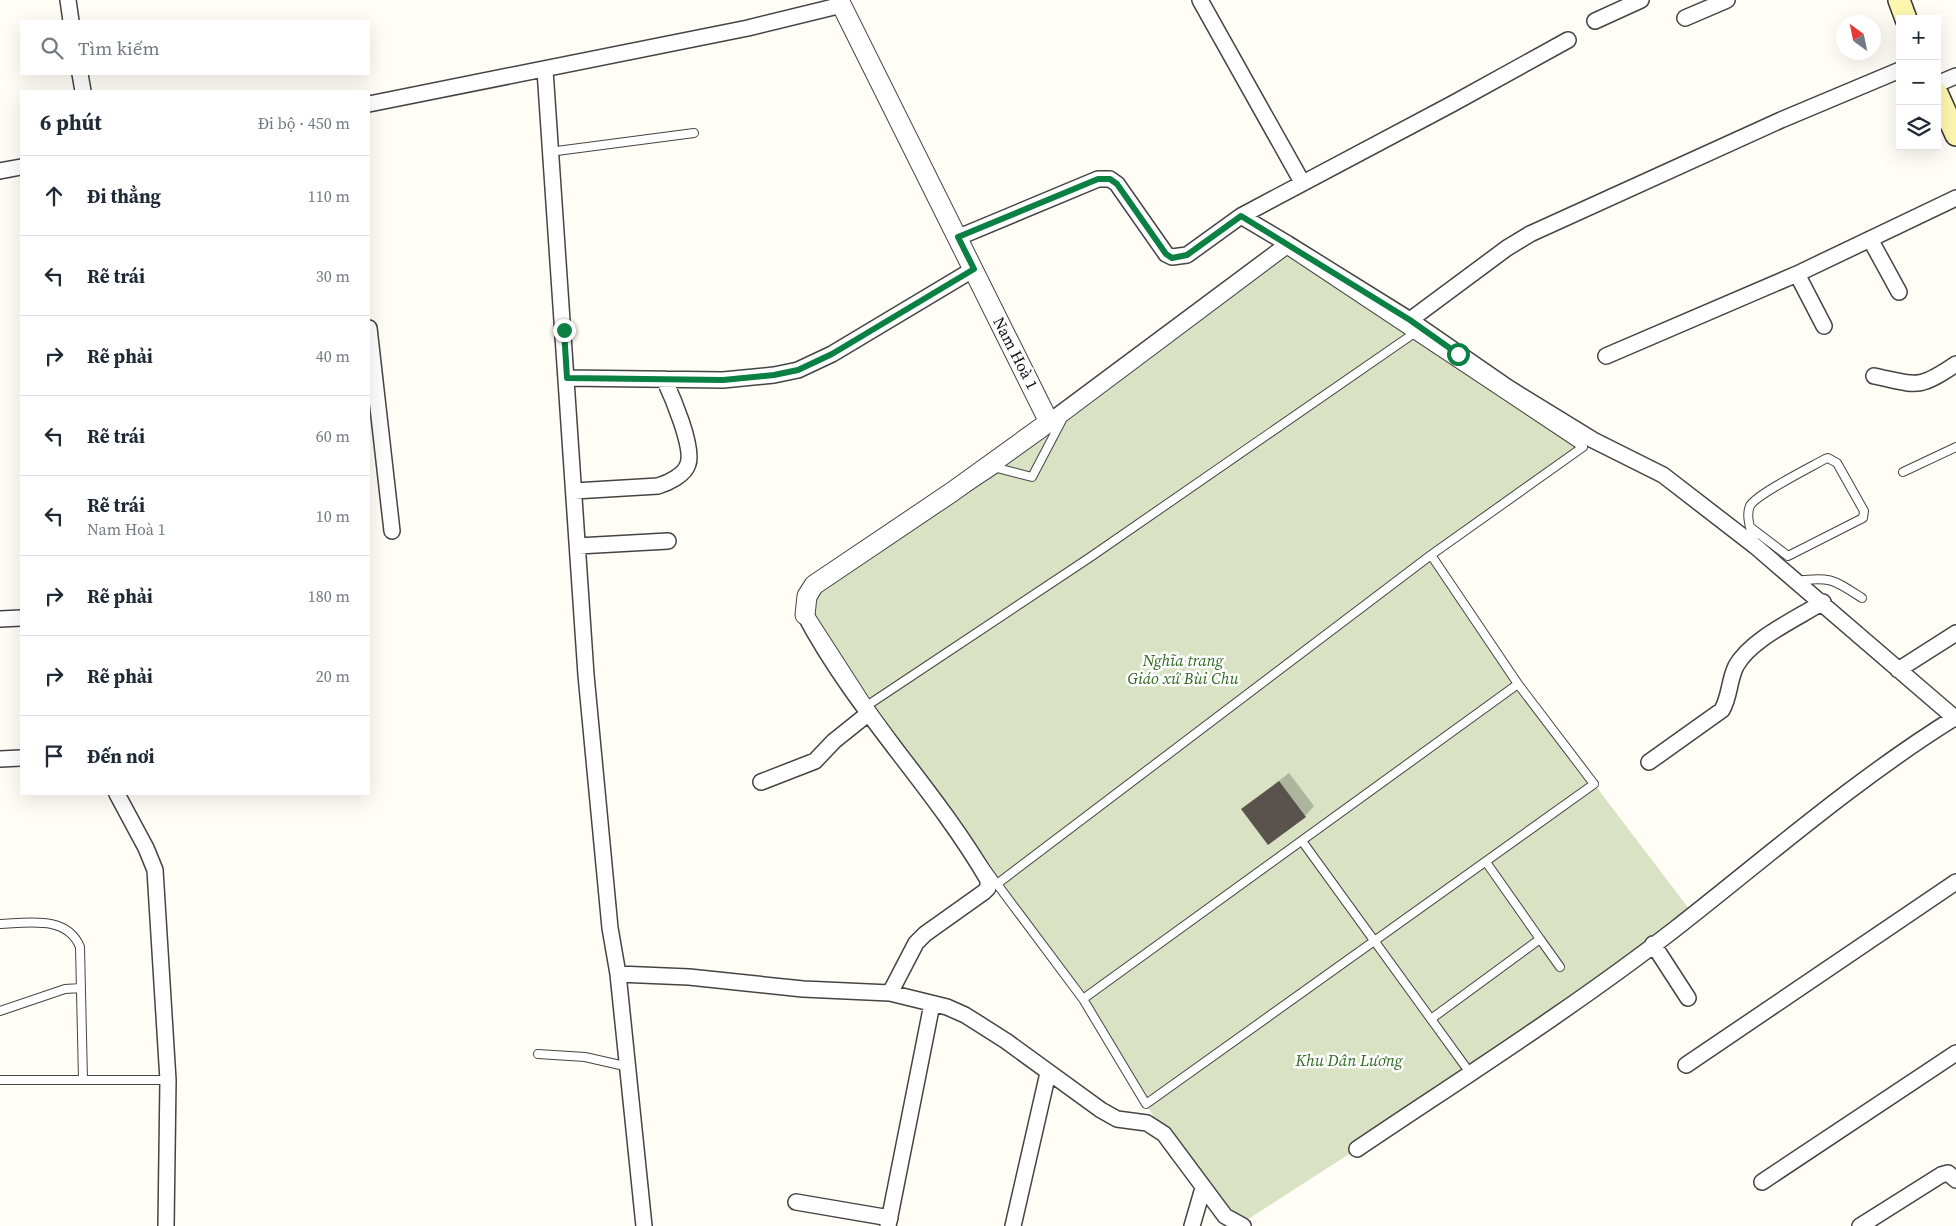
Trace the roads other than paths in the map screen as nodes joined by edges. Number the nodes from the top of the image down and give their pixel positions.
1 (68, 0) edge
2 (1200, 0) edge
3 (1640, 0) edge
4 (1727, 0) edge
5 (1899, 0) edge
6 (841, 3) edge
7 (1905, 15) edge
8 (1685, 18) dead end
9 (71, 20) edge
10 (1595, 21) dead end
11 (1568, 40) dead end
12 (545, 70) junction
13 (1896, 72) edge
14 (80, 75) edge
15 (1956, 76) edge
16 (1941, 82) edge
17 (83, 90) edge
18 (1941, 102) edge
19 (370, 104) edge
20 (694, 134) dead end
21 (1956, 135) edge
22 (549, 152) junction
23 (20, 167) edge
24 (0, 171) edge
25 (1302, 182) junction
26 (1956, 198) edge
27 (1241, 216) junction
28 (958, 237) junction
29 (1870, 239) junction
30 (1288, 244) junction
31 (974, 269) junction
32 (1797, 274) junction
33 (1899, 292) dead end
34 (1824, 326) dead end
35 (1412, 327) junction
36 (370, 337) edge
37 (1606, 356) dead end
38 (1956, 364) edge
39 (1874, 376) dead end
40 (567, 378) junction
41 (664, 379) junction
42 (1049, 422) junction
43 (1956, 447) edge
44 (1903, 472) dead end
45 (574, 492) junction
46 (1750, 527) junction
47 (392, 531) dead end
48 (668, 541) dead end
49 (578, 546) junction
50 (1755, 546) junction
51 (1431, 555) junction
52 (1794, 581) junction
53 (1862, 598) dead end
54 (1823, 602) junction
55 (805, 615) joint
56 (20, 618) edge
57 (0, 619) edge
58 (1956, 633) edge
59 (1898, 670) junction
60 (1518, 684) junction
61 (869, 709) junction
62 (1956, 718) edge
63 (20, 758) edge
64 (0, 759) edge
65 (1650, 762) dead end
66 (761, 782) dead end
67 (118, 795) edge
68 (1302, 840) junction
69 (1486, 862) junction
70 (1956, 882) edge
71 (997, 884) junction
72 (0, 924) edge
73 (1540, 939) junction
74 (1375, 942) junction
75 (1653, 944) junction
76 (1560, 967) dead end
77 (618, 974) junction
78 (81, 988) junction
79 (890, 993) junction
80 (1688, 998) dead end
81 (1083, 999) junction
82 (932, 1004) junction
83 (0, 1011) edge
84 (1431, 1019) junction
85 (1956, 1053) edge
86 (538, 1054) dead end
87 (1686, 1065) dead end
88 (1464, 1066) dead end
89 (629, 1067) junction
90 (1048, 1073) junction
91 (0, 1080) edge
92 (83, 1080) junction
93 (168, 1080) junction
94 (1357, 1149) dead end
95 (1956, 1180) edge
96 (1762, 1182) dead end
97 (1203, 1188) junction
98 (796, 1202) dead end
99 (889, 1222) edge
100 (166, 1226) edge
101 (644, 1226) edge
102 (1013, 1226) edge
103 (1192, 1226) edge
104 (1243, 1226) edge
105 (1860, 1226) edge

1 - 9 street
2 - 25 street
3 - 10 street
4 - 8 street
5 - 7 main road
6 - 12 street
6 - 28 street, Nam Hoà 1
11 - 25 street
12 - 19 street
12 - 22 street
13 - 35 street
14 - 17 street
15 - 16 street
18 - 21 main road
20 - 22 lane
22 - 40 street
23 - 24 street
25 - 27 street
26 - 29 street
27 - 28 street
27 - 30 street
28 - 31 street, Nam Hoà 1
29 - 32 street
29 - 33 street
30 - 35 street
30 - 42 street
31 - 41 street
31 - 42 street, Nam Hoà 1
32 - 34 street
32 - 37 street
35 - 50 street
35 - 51 lane
35 - 61 lane
35 - 61 lane
36 - 47 street
38 - 39 street
40 - 41 street
40 - 45 street
41 - 45 street
42 - 55 street
43 - 44 lane
45 - 49 street
46 - 46 lane
46 - 50 lane
48 - 49 street
49 - 77 street
50 - 52 street
51 - 60 lane
51 - 71 lane
52 - 53 lane
52 - 54 street
54 - 59 street
54 - 65 street
55 - 61 street
56 - 57 street
58 - 59 street
59 - 62 street
60 - 68 lane
60 - 69 lane
61 - 66 street
61 - 71 lane
61 - 79 street
62 - 75 street
63 - 64 street
67 - 93 street
68 - 74 lane
68 - 81 lane
69 - 73 lane
69 - 74 lane
70 - 87 street
71 - 81 lane
72 - 78 lane
73 - 76 lane
73 - 84 lane
74 - 81 lane
74 - 84 lane
75 - 80 street
75 - 94 street
77 - 79 street
77 - 89 street
78 - 83 lane
78 - 92 lane
79 - 82 street
82 - 90 street
82 - 99 street
84 - 88 lane
85 - 96 street
86 - 89 lane
89 - 101 street
90 - 97 street
90 - 102 street
91 - 92 lane
92 - 93 lane
93 - 100 street
95 - 105 street
97 - 103 street
97 - 104 street
98 - 99 street

